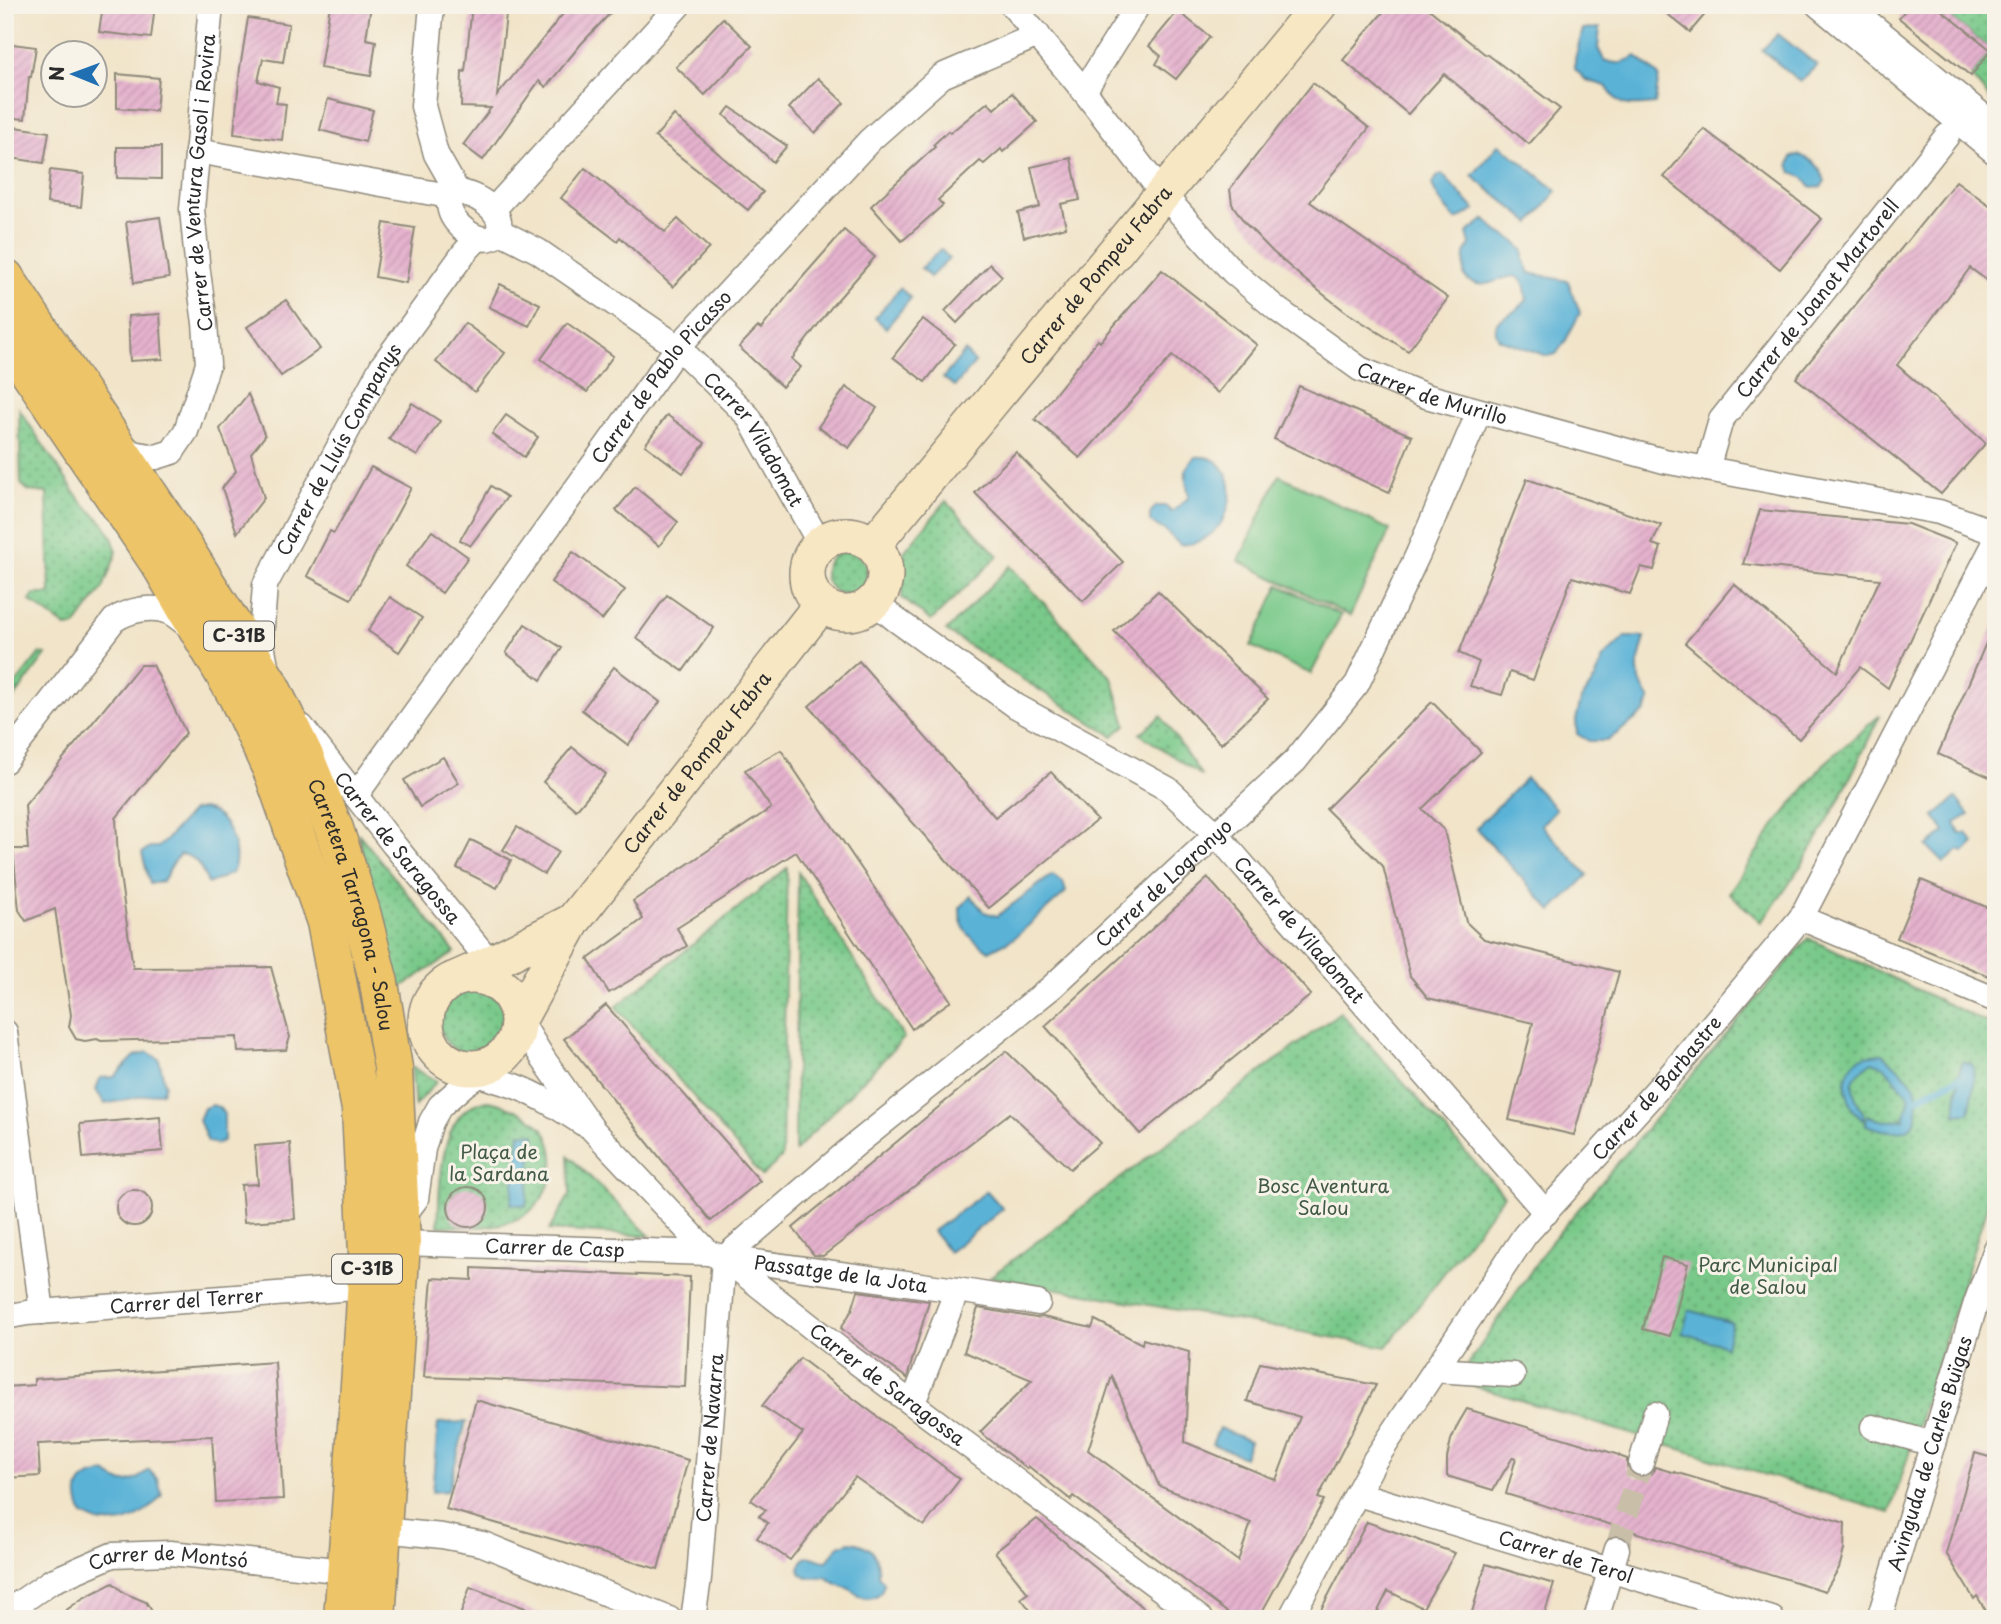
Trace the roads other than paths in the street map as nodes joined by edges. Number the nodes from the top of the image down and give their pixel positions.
1 (211, 5) edge
2 (432, 5) edge
3 (679, 5) edge
4 (1012, 5) edge
5 (1138, 5) edge
6 (1319, 5) edge
7 (1818, 5) edge
8 (1847, 5) edge
9 (1038, 35) junction
10 (1084, 91) junction
11 (1947, 136) dead end
12 (1996, 136) edge
13 (197, 151) junction
14 (1996, 153) edge
15 (1162, 193) junction
16 (453, 194) junction
17 (490, 226) junction
18 (5, 278) edge
19 (5, 335) edge
20 (678, 347) junction
21 (1479, 412) junction
22 (110, 436) junction
23 (1707, 469) junction
24 (1996, 533) edge
25 (1996, 541) edge
26 (820, 544) junction
27 (873, 545) junction
28 (874, 602) junction
29 (821, 605) junction
30 (203, 638) junction
31 (275, 695) junction
32 (5, 761) edge
33 (356, 795) junction
34 (1216, 835) junction
35 (1801, 918) junction
36 (573, 921) junction
37 (326, 922) junction
38 (491, 964) junction
39 (449, 983) junction
40 (1996, 1000) edge
41 (514, 1006) junction
42 (5, 1032) edge
43 (387, 1034) junction
44 (474, 1067) junction
45 (361, 1109) junction
46 (593, 1130) junction
47 (1546, 1213) junction
48 (401, 1231) junction
49 (716, 1256) junction
50 (1994, 1262) edge
51 (367, 1287) junction
52 (957, 1290) junction
53 (1038, 1303) dead end
54 (42, 1312) junction
55 (5, 1317) edge
56 (1435, 1370) junction
57 (1513, 1375) dead end
58 (912, 1403) junction
59 (1655, 1414) dead end
60 (1873, 1427) dead end
61 (1933, 1444) junction
62 (1641, 1463) tunnel mouth
63 (1358, 1494) junction
64 (383, 1530) junction
65 (1614, 1559) junction
66 (346, 1571) junction
67 (5, 1613) edge
68 (343, 1619) edge
69 (376, 1619) edge
70 (669, 1619) edge
71 (692, 1619) edge
72 (1201, 1619) edge
73 (1290, 1619) edge
74 (1596, 1619) edge
75 (1773, 1619) edge
76 (1879, 1619) edge

1 - 13 street, Carrer de Ventura Gasol i Rovira
2 - 16 street
3 - 17 street, Carrer de Lluís Companys
4 - 9 street, Carrer de Murillo
5 - 10 street
6 - 15 street, Carrer de Pompeu Fabra
7 - 14 street
8 - 12 street
9 - 10 street, Carrer de Murillo
9 - 20 street, Carrer de Pablo Picasso
10 - 15 street, Carrer de Murillo
11 - 23 street, Carrer de Joanot Martorell
13 - 16 street
13 - 22 street, Carrer de Ventura Gasol i Rovira
15 - 21 street, Carrer de Murillo
15 - 27 street, Carrer de Pompeu Fabra
16 - 17 street
16 - 17 street
17 - 20 street, Carrer Viladomat
17 - 31 street, Carrer de Lluís Companys
18 - 22 main road, Carretera Tarragona - Salou / C-31B
19 - 30 main road, Carretera Tarragona - Salou / C-31B
20 - 26 street, Carrer Viladomat
20 - 33 street, Carrer de Pablo Picasso
21 - 23 street, Carrer de Murillo
21 - 34 street, Carrer de Logronyo
22 - 31 main road, Carretera Tarragona - Salou / C-31B
23 - 24 street, Carrer de Murillo
25 - 35 street, Carrer de Barbastre
26 - 27 street
26 - 29 street
27 - 28 street
28 - 29 street
28 - 34 street, Carrer de Viladomat
29 - 36 street, Carrer de Pompeu Fabra
30 - 32 street
30 - 37 main road, Carretera Tarragona - Salou / C-31B
31 - 33 street, Carrer de Saragossa
31 - 43 main road, Carretera Tarragona - Salou / C-31B
33 - 38 street, Carrer de Saragossa
34 - 47 street, Carrer de Viladomat
34 - 49 street, Carrer de Logronyo
35 - 40 street
35 - 47 street, Carrer de Barbastre
36 - 38 street, Carrer de Pompeu Fabra
36 - 41 street, Carrer de Pompeu Fabra
37 - 43 street
37 - 45 main road, Carretera Tarragona - Salou / C-31B
38 - 39 street, Carrer de Pompeu Fabra
38 - 41 street, Carrer de Saragossa
39 - 41 street
39 - 43 street, Carrer de Pompeu Fabra
39 - 44 street
41 - 44 street, Carrer de Pompeu Fabra
41 - 46 street, Carrer de Saragossa
42 - 54 street
43 - 44 street
43 - 45 street
43 - 48 main road, Carretera Tarragona - Salou / C-31B
44 - 46 street, Carrer de Saragossa
44 - 48 street
45 - 51 main road, Carretera Tarragona - Salou / C-31B
46 - 49 street, Carrer de Saragossa
47 - 56 street, Carrer de Barbastre
48 - 49 street, Carrer de Casp
48 - 64 main road, Carretera Tarragona - Salou / C-31B
49 - 52 street, Passatge de la Jota
49 - 58 street, Carrer de Saragossa
49 - 71 street, Carrer de Navarra
50 - 61 street, Avinguda de Carles Buïgas
51 - 54 street, Carrer del Terrer
51 - 66 main road, Carretera Tarragona - Salou / C-31B
52 - 53 street, Passatge de la Jota
52 - 58 street, Passatge de la Jota
54 - 55 street, Carrer del Terrer
56 - 57 street
56 - 63 street, Carrer de Barbastre
58 - 72 street, Carrer de Saragossa
59 - 62 street
60 - 61 street
61 - 76 street, Avinguda de Carles Buïgas
63 - 65 street, Carrer de Terol
63 - 73 street, Carrer de Barbastre
64 - 69 main road, Carretera Tarragona - Salou / C-31B
64 - 70 street
65 - 74 street
65 - 75 street, Carrer de Terol
66 - 67 street, Carrer de Montsó
66 - 68 main road, Carretera Tarragona - Salou / C-31B

